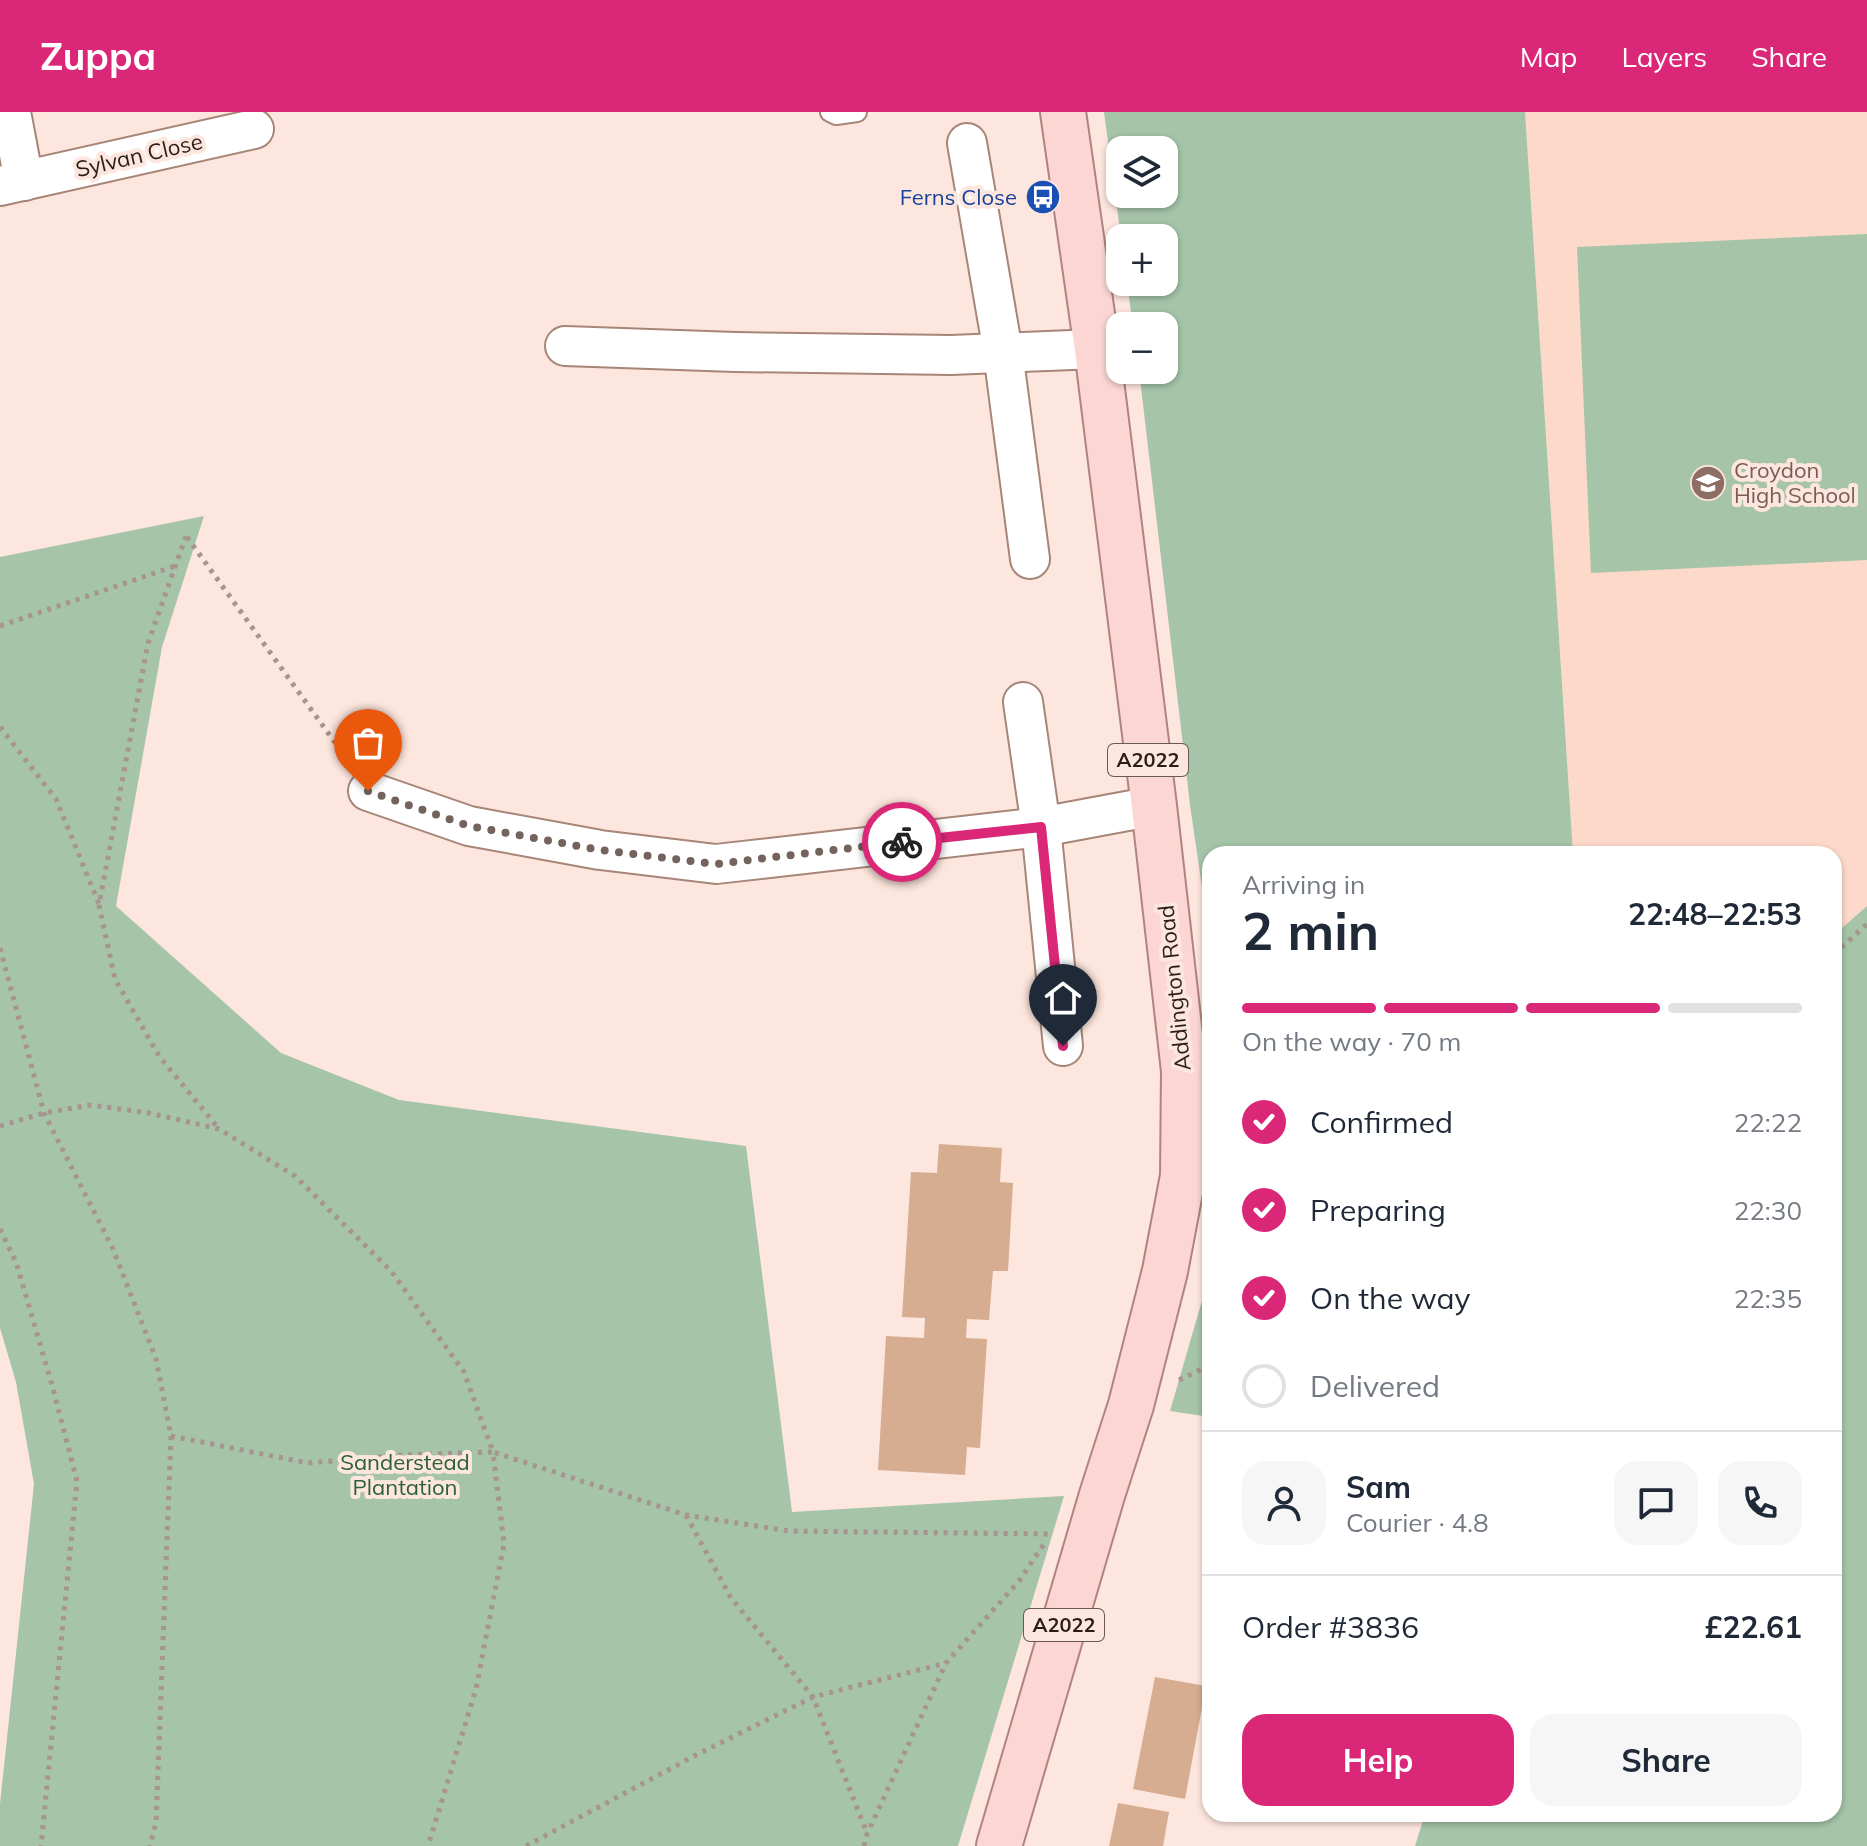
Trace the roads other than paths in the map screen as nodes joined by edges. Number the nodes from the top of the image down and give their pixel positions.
1 (11, 112) edge
2 (830, 112) edge
3 (857, 112) edge
4 (1063, 112) edge
5 (254, 129) dead end
6 (967, 143) dead end
7 (12, 183) edge
8 (565, 346) dead end
9 (1097, 349) junction
10 (1003, 352) junction
11 (1030, 559) dead end
12 (1023, 702) dead end
13 (368, 791) road end
14 (1154, 806) junction
15 (1041, 827) junction
16 (1063, 1046) dead end
17 (999, 1846) edge

1 - 7 street, Sylvan Close
2 - 3 lane
4 - 9 main road, Addington Road / A2022
5 - 7 street, Sylvan Close
6 - 10 street
8 - 10 street
9 - 10 street
9 - 14 main road, Addington Road / A2022
10 - 11 street
12 - 15 street
13 - 15 street
14 - 15 street
14 - 17 main road, Addington Road / A2022
15 - 16 street

